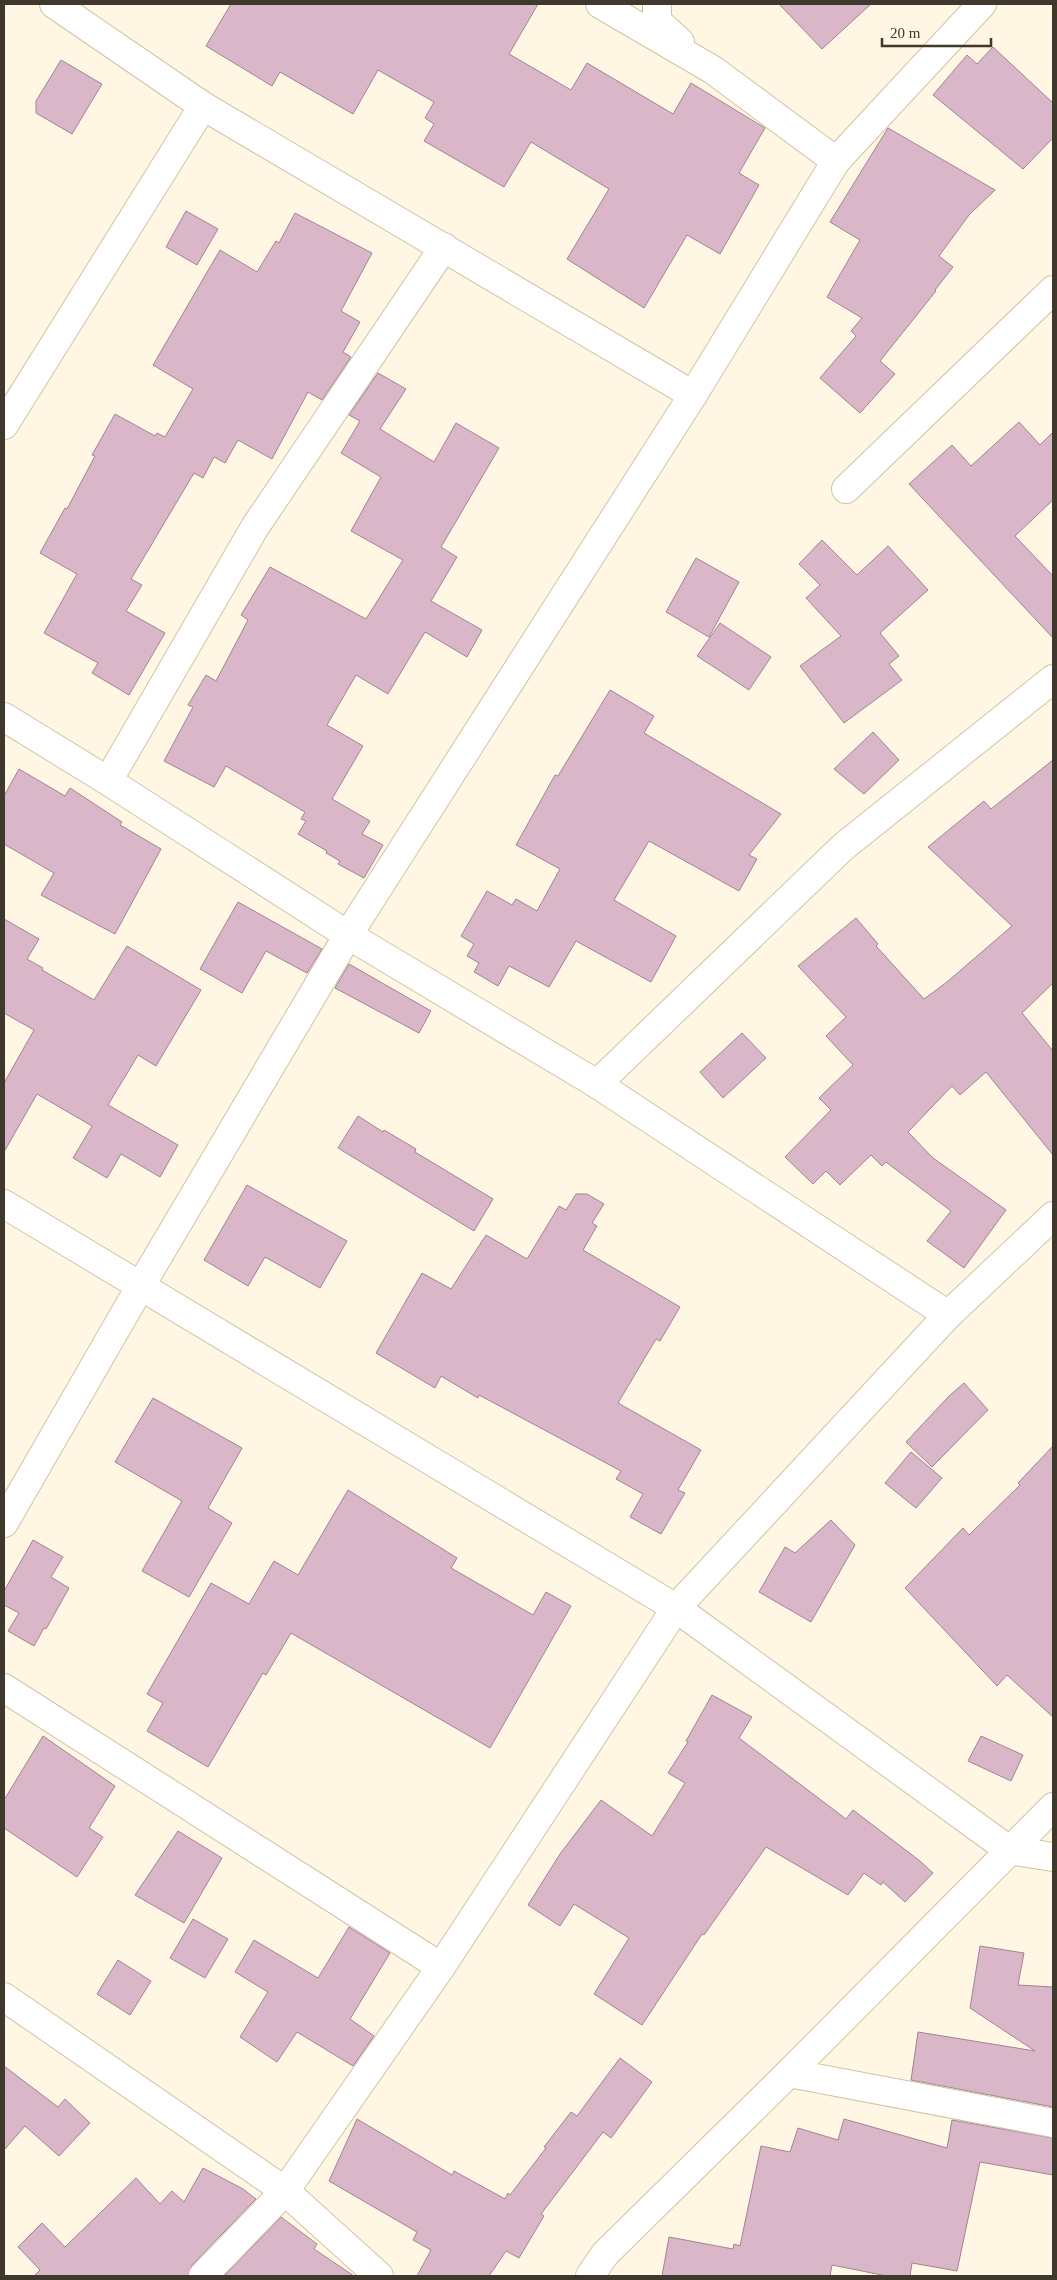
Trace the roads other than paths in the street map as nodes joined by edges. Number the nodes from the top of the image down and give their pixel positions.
1 (54, 4) edge
2 (600, 4) edge
3 (657, 4) edge
4 (982, 4) edge
5 (713, 70) junction
6 (203, 106) junction
7 (836, 161) junction
8 (444, 247) junction
9 (1053, 290) edge
10 (693, 396) junction
11 (4, 425) edge
12 (846, 489) dead end
13 (1053, 679) edge
14 (4, 717) edge
15 (108, 781) junction
16 (348, 935) junction
17 (597, 1084) junction
18 (4, 1204) edge
19 (1053, 1216) edge
20 (140, 1287) junction
21 (948, 1315) junction
22 (4, 1523) edge
23 (676, 1608) junction
24 (4, 1688) edge
25 (1053, 1806) edge
26 (1009, 1850) junction
27 (1053, 1856) edge
28 (441, 1967) junction
29 (4, 1997) edge
30 (789, 2073) junction
31 (1053, 2123) edge
32 (285, 2191) junction
33 (203, 2276) edge
34 (379, 2276) edge
35 (590, 2276) edge

1 - 6 street
2 - 5 street
3 - 5 street
4 - 7 street
5 - 7 street
6 - 8 street
6 - 11 street
7 - 10 street
8 - 10 street
8 - 15 street
9 - 12 street
10 - 16 street
13 - 17 street
14 - 15 street
15 - 16 street
16 - 17 street
16 - 20 street
17 - 21 street
18 - 20 street
19 - 21 street
20 - 22 street
20 - 23 street
21 - 23 street
23 - 26 street
23 - 28 street
24 - 28 street
25 - 26 street
26 - 27 street
26 - 30 street
28 - 32 street
29 - 32 street
30 - 31 street
30 - 35 street
32 - 33 street
32 - 34 street

